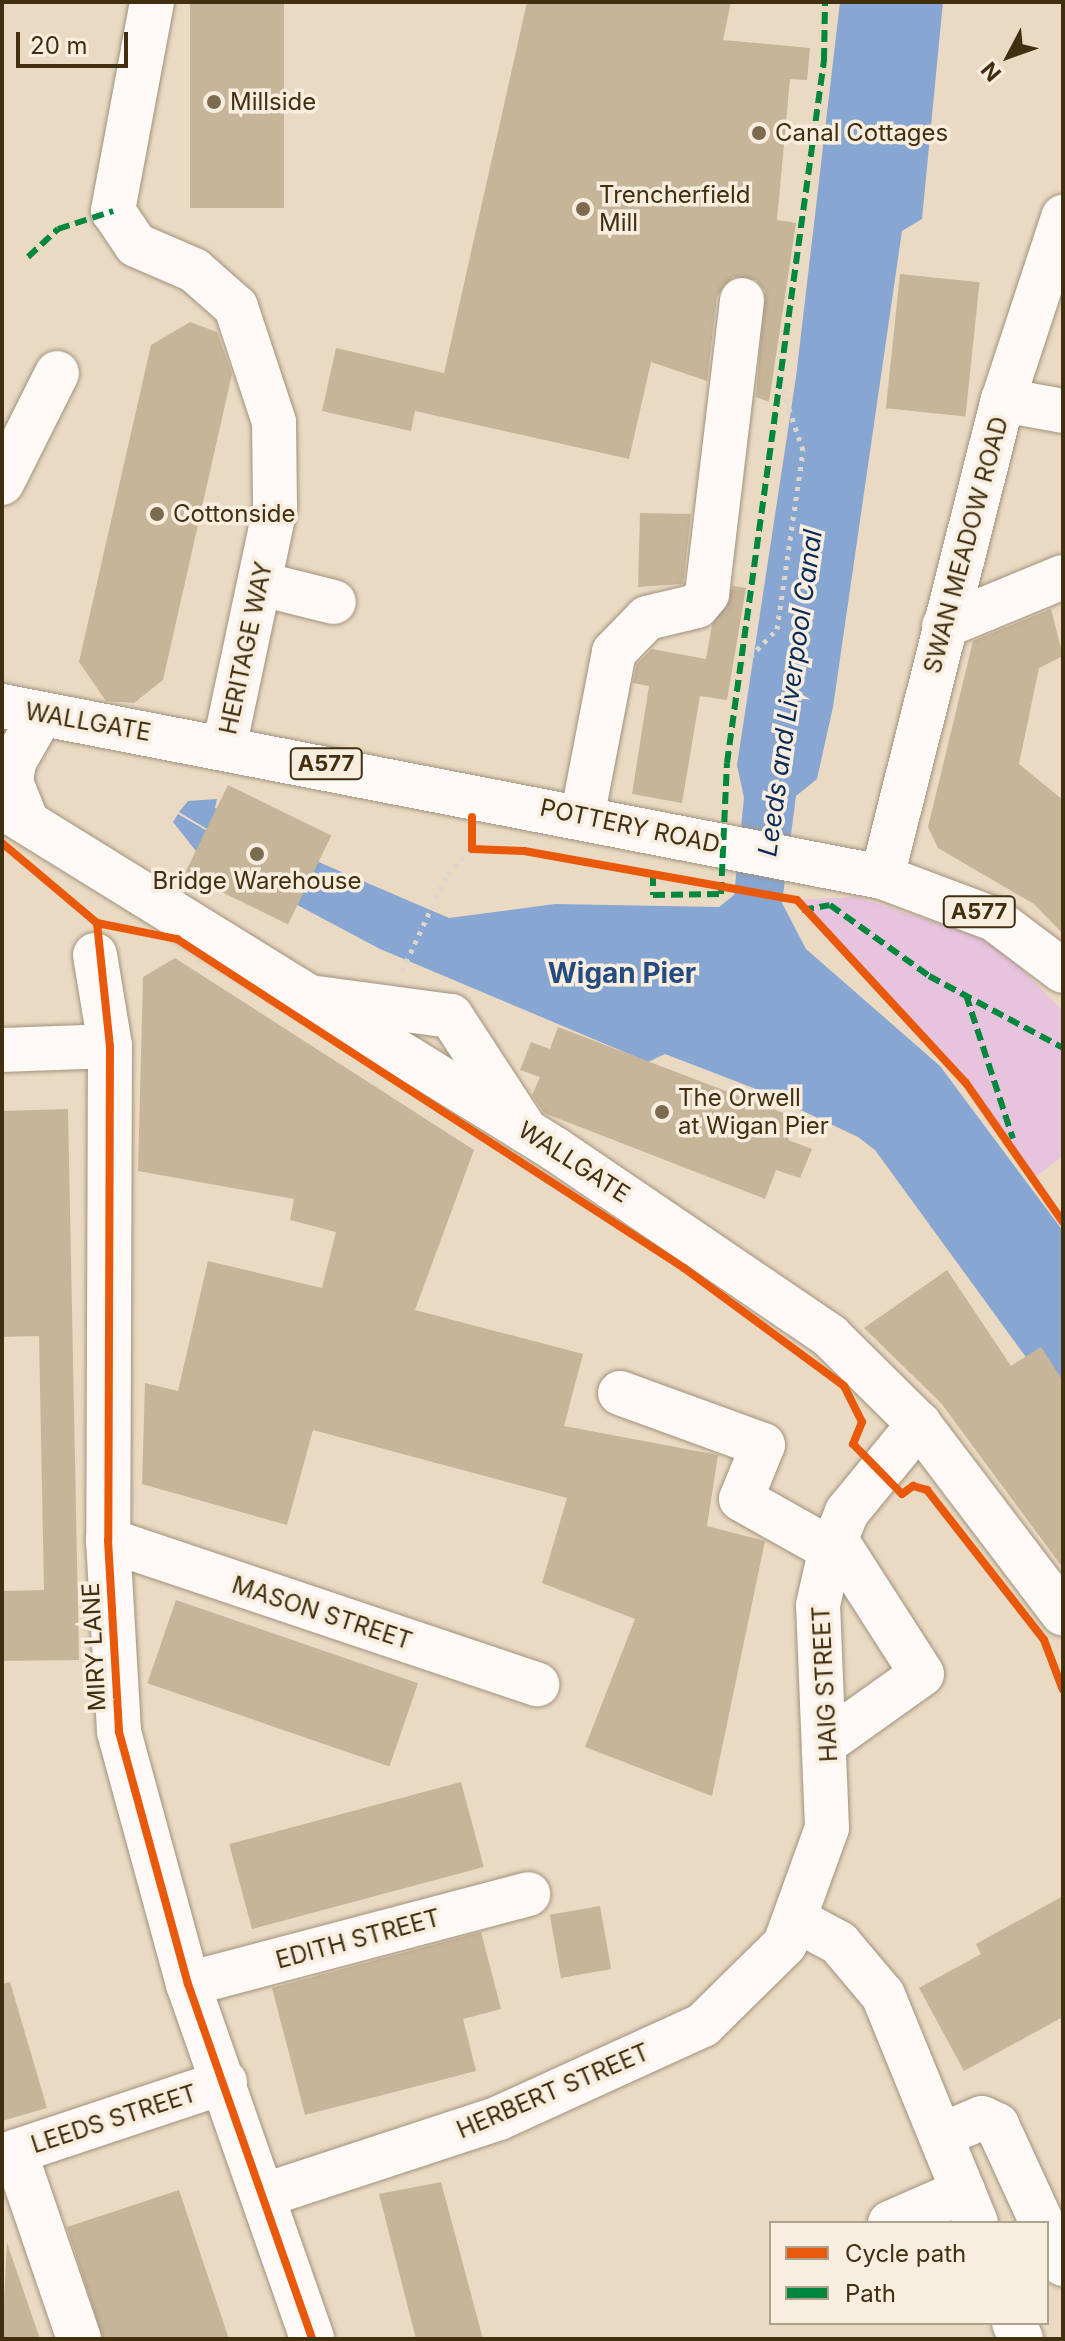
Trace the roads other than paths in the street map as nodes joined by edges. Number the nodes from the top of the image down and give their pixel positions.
1 (152, 2) edge
2 (1063, 217) edge
3 (742, 300) dead end
4 (57, 373) dead end
5 (1003, 400) junction
6 (1063, 411) edge
7 (2, 483) edge
8 (1063, 577) edge
9 (261, 584) junction
10 (334, 602) dead end
11 (944, 626) junction
12 (22, 711) edge
13 (175, 738) joint
14 (224, 747) junction
15 (14, 814) edge
16 (582, 818) junction
17 (862, 873) junction
18 (95, 955) dead end
19 (1063, 971) edge
20 (110, 1046) junction
21 (2, 1050) edge
22 (620, 1393) dead end
23 (919, 1424) junction
24 (108, 1540) junction
25 (834, 1545) junction
26 (1063, 1614) edge
27 (537, 1684) dead end
28 (828, 1741) junction
29 (528, 1894) dead end
30 (798, 1921) junction
31 (188, 1984) junction
32 (225, 2082) junction
33 (941, 2135) junction
34 (8, 2154) edge
35 (265, 2195) junction
36 (970, 2207) edge
37 (900, 2221) edge
38 (1041, 2221) edge
39 (1049, 2238) edge
40 (1063, 2264) edge
41 (79, 2339) edge
42 (312, 2339) edge

1 - 9 main road, HERITAGE WAY
2 - 5 main road, SWAN MEADOW ROAD
3 - 16 main road
4 - 7 main road
5 - 6 main road
5 - 11 main road, SWAN MEADOW ROAD
8 - 11 main road
9 - 10 main road
9 - 14 main road, HERITAGE WAY
11 - 17 main road, SWAN MEADOW ROAD
12 - 13 main road, WALLGATE / A577
12 - 15 main road
13 - 14 main road, POTTERY ROAD / A577
14 - 16 main road, POTTERY ROAD / A577
15 - 23 main road, WALLGATE
16 - 17 main road, POTTERY ROAD / A577
17 - 19 main road, POTTERY ROAD / A577
18 - 20 main road, MIRY LANE
20 - 21 main road
20 - 24 main road, MIRY LANE
22 - 25 main road
23 - 25 main road, HAIG STREET
23 - 26 main road, WALLGATE
24 - 27 main road, MASON STREET
24 - 31 main road, MIRY LANE
25 - 28 main road, HAIG STREET
25 - 28 main road
28 - 30 main road, HAIG STREET
29 - 31 main road, EDITH STREET
30 - 33 main road
30 - 35 main road, HERBERT STREET
31 - 32 main road, MIRY LANE
32 - 34 main road, LEEDS STREET
32 - 35 main road, MIRY LANE
33 - 36 main road
33 - 38 main road
34 - 41 main road
35 - 42 main road, MIRY LANE
36 - 37 main road
39 - 40 main road

